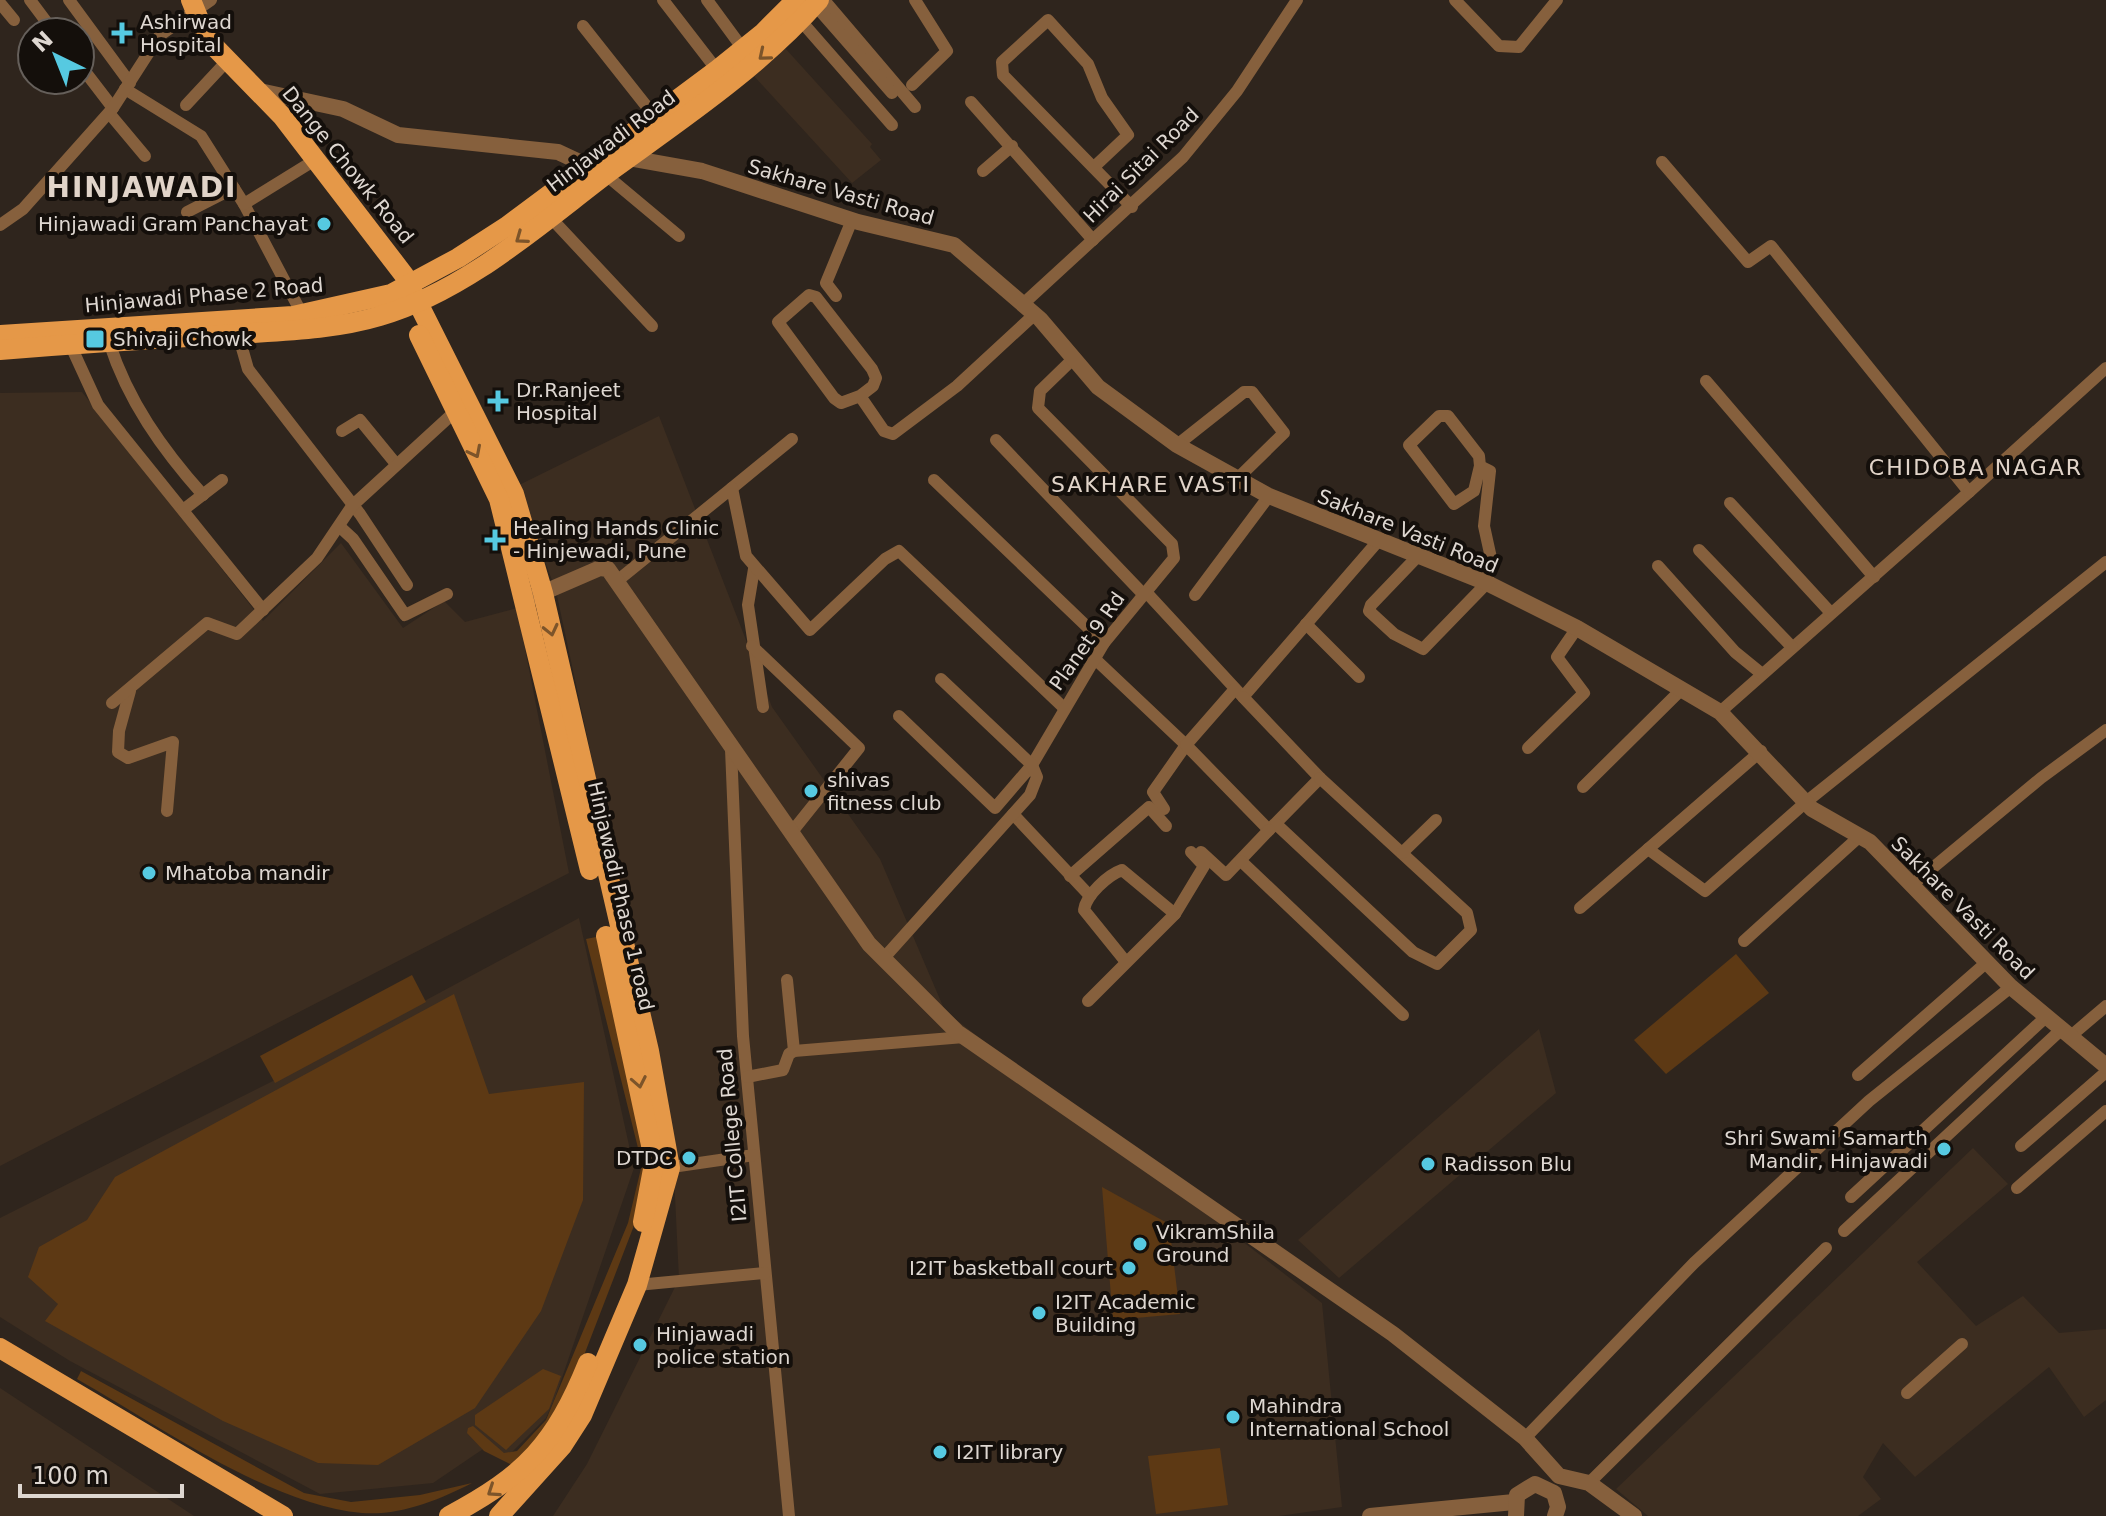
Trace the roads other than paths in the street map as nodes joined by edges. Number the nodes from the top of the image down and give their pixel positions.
1 (69, 0) edge
2 (211, 0) edge
3 (663, 0) edge
4 (707, 0) edge
5 (915, 0) edge
6 (1297, 0) edge
7 (1455, 0) edge
8 (1557, 0) edge
9 (0, 3) edge
10 (192, 5) edge
11 (811, 5) edge
12 (14, 20) dead end
13 (583, 26) dead end
14 (743, 49) junction
15 (227, 61) junction
16 (717, 70) junction
17 (912, 85) dead end
18 (128, 86) junction
19 (96, 89) edge
20 (255, 90) junction
21 (892, 93) dead end
22 (971, 102) dead end
23 (186, 105) dead end
24 (915, 107) dead end
25 (111, 111) junction
26 (655, 117) junction
27 (892, 125) dead end
28 (1012, 146) junction
29 (624, 151) junction
30 (145, 156) dead end
31 (315, 160) junction
32 (1662, 162) dead end
33 (1094, 167) junction
34 (597, 171) junction
35 (983, 171) dead end
36 (234, 188) junction
37 (244, 204) junction
38 (1132, 207) junction
39 (187, 212) dead end
40 (550, 217) junction
41 (852, 220) junction
42 (0, 225) edge
43 (679, 236) dead end
44 (1093, 240) junction
45 (836, 296) dead end
46 (407, 297) junction
47 (1029, 309) junction
48 (302, 314) junction
49 (652, 326) dead end
50 (238, 334) junction
51 (0, 335) edge
52 (109, 342) junction
53 (70, 344) junction
54 (0, 350) edge
55 (1073, 359) junction
56 (2106, 368) edge
57 (1706, 381) dead end
58 (860, 396) junction
59 (462, 406) junction
60 (342, 431) dead end
61 (792, 439) dead end
62 (996, 440) dead end
63 (1177, 445) junction
64 (396, 464) junction
65 (1480, 466) junction
66 (1237, 479) junction
67 (222, 480) dead end
68 (934, 480) dead end
69 (732, 488) junction
70 (1969, 492) junction
71 (203, 495) junction
72 (1269, 496) junction
73 (1730, 503) dead end
74 (352, 506) junction
75 (183, 510) junction
76 (340, 527) junction
77 (1379, 540) junction
78 (1699, 550) dead end
79 (1418, 556) junction
80 (2106, 562) edge
81 (1658, 566) dead end
82 (754, 569) junction
83 (1874, 577) junction
84 (617, 581) junction
85 (1487, 583) junction
86 (407, 585) dead end
87 (1145, 593) junction
88 (447, 594) dead end
89 (1195, 595) dead end
90 (534, 596) junction
91 (263, 610) junction
92 (1831, 613) junction
93 (1306, 624) junction
94 (1577, 628) junction
95 (1104, 643) junction
96 (752, 646) junction
97 (1792, 647) junction
98 (1095, 659) junction
99 (1762, 674) junction
100 (1359, 677) dead end
101 (941, 679) dead end
102 (131, 688) junction
103 (1681, 690) junction
104 (1239, 693) junction
105 (112, 703) dead end
106 (763, 707) dead end
107 (1064, 708) junction
108 (1720, 712) junction
109 (899, 716) dead end
110 (2106, 730) edge
111 (1186, 745) junction
112 (1528, 748) dead end
113 (731, 749) junction
114 (1761, 751) junction
115 (1032, 765) junction
116 (1320, 778) junction
117 (1583, 787) dead end
118 (1013, 789) junction
119 (1806, 802) junction
120 (1023, 803) junction
121 (1164, 809) dead end
122 (167, 811) dead end
123 (1013, 814) junction
124 (1436, 820) dead end
125 (1166, 826) dead end
126 (1272, 827) junction
127 (791, 833) junction
128 (1860, 836) junction
129 (1648, 849) junction
130 (1402, 853) junction
131 (1241, 861) junction
132 (1070, 876) junction
133 (1912, 885) junction
134 (1090, 896) junction
135 (1580, 908) dead end
136 (1175, 914) junction
137 (1744, 941) dead end
138 (883, 959) junction
139 (1126, 962) junction
140 (1987, 962) junction
141 (787, 980) dead end
142 (2011, 987) junction
143 (1088, 1001) dead end
144 (2106, 1006) edge
145 (1403, 1015) dead end
146 (2047, 1016) junction
147 (2068, 1032) junction
148 (964, 1037) junction
149 (794, 1051) junction
150 (2106, 1066) edge
151 (2106, 1072) edge
152 (1858, 1075) dead end
153 (747, 1077) junction
154 (2106, 1111) edge
155 (2021, 1146) dead end
156 (754, 1155) junction
157 (662, 1168) junction
158 (2017, 1188) dead end
159 (1851, 1197) dead end
160 (1844, 1231) dead end
161 (1826, 1248) dead end
162 (765, 1273) junction
163 (630, 1284) junction
164 (1962, 1344) dead end
165 (0, 1348) edge
166 (0, 1363) edge
167 (1907, 1393) dead end
168 (1525, 1438) junction
169 (1554, 1482) junction
170 (1589, 1483) junction
171 (1515, 1510) edge
172 (256, 1516) edge
173 (283, 1516) edge
174 (449, 1516) edge
175 (499, 1516) edge
176 (789, 1516) edge
177 (1370, 1516) edge
178 (1479, 1516) edge
179 (1555, 1516) edge
180 (1634, 1516) edge

1 - 18 street
2 - 10 street
3 - 16 street
4 - 14 street
5 - 17 street
6 - 38 street, Hirai Sitai Road
7 - 8 street
9 - 12 street
10 - 15 main road, Dange Chowk Road
10 - 18 street
11 - 14 main road
11 - 21 street
11 - 24 street
11 - 27 street
11 -> 29 main road, Hinjawadi Road
13 - 26 street
14 - 16 main road
15 - 20 main road, Dange Chowk Road
15 - 23 street
16 - 26 main road
18 - 25 street
18 - 36 street
19 - 25 street
20 - 31 main road, Dange Chowk Road
20 - 34 street
22 - 28 street
25 - 30 street
25 - 42 street
26 - 29 main road
28 - 35 street
28 - 44 street
29 - 34 main road
29 - 41 street, Sakhare Vasti Road
31 - 37 street
31 - 46 main road, Dange Chowk Road
32 - 70 street
33 - 33 street
33 - 38 street
34 - 40 main road, Hinjawadi Road
34 - 43 street
34 - 46 main road
36 - 37 street
36 - 39 street
37 - 48 street
38 - 44 street, Hirai Sitai Road
40 -> 46 main road, Hinjawadi Road
40 - 49 street
41 - 45 street
41 - 47 street, Sakhare Vasti Road
44 - 47 street, Hirai Sitai Road
46 - 48 main road, Hinjawadi Phase 2 Road
46 - 50 main road, Hinjawadi Phase 2 Road
46 - 59 main road, Hinjawadi Phase 1 road
47 - 55 street, Sakhare Vasti Road
47 - 58 street, Hirai Sitai Road
48 - 51 main road, Hinjawadi Phase 2 Road
50 - 52 main road, Hinjawadi Phase 2 Road
50 - 74 street
52 - 53 main road, Hinjawadi Phase 2 Road
52 - 71 street
53 - 54 main road, Hinjawadi Phase 2 Road
53 - 75 street
55 - 63 street, Sakhare Vasti Road
55 - 87 street, Planet 9 Rd
56 - 70 street
57 - 83 street
58 - 58 street
59 - 64 street
59 -> 90 main road, Hinjawadi Phase 1 road
60 - 64 street
61 - 69 street
62 - 87 street
63 - 66 street, Sakhare Vasti Road
63 - 66 street
64 - 74 street
65 - 65 street
65 - 85 street
66 - 72 street, Sakhare Vasti Road
67 - 71 street
68 - 95 street
69 - 82 street
69 - 84 street
70 - 83 street
71 - 75 street
72 - 77 street, Sakhare Vasti Road
72 - 89 street
73 - 92 street
74 - 76 street
74 - 86 street
75 - 91 street
76 - 88 street
76 - 91 street
77 - 79 street, Sakhare Vasti Road
77 - 93 street
78 - 97 street
79 - 85 street, Sakhare Vasti Road
79 - 85 street
80 - 119 street
81 - 99 street
82 - 96 street
82 - 107 street
83 - 92 street
84 - 90 street
84 - 113 street
85 - 94 street, Sakhare Vasti Road
87 - 95 street, Planet 9 Rd
87 - 104 street
90 -> 157 main road, Hinjawadi Phase 1 road
91 - 102 street
92 - 97 street
93 - 100 street
93 - 104 street
94 - 103 street, Sakhare Vasti Road
94 - 112 street
95 - 98 street, Planet 9 Rd
96 - 106 street
96 - 127 street
97 - 99 street
98 - 107 street, Planet 9 Rd
98 - 111 street
99 - 108 street
101 - 115 street
102 - 105 street
102 - 122 street
103 - 108 street, Sakhare Vasti Road
103 - 117 street
104 - 111 street
104 - 116 street
107 - 115 street, Planet 9 Rd
108 - 114 street, Sakhare Vasti Road
109 - 118 street
110 - 133 street
111 - 121 street
111 - 126 street
113 - 127 street
113 - 153 street, I2IT College Road
114 - 119 street, Sakhare Vasti Road
114 - 129 street
115 - 118 street
115 - 120 street, Planet 9 Rd
116 - 126 street
116 - 130 street
118 - 120 street
119 - 128 street, Sakhare Vasti Road
119 - 129 street
120 - 123 street, Planet 9 Rd
123 - 132 street
123 - 138 street, Planet 9 Rd
124 - 130 street
125 - 132 street
126 - 130 street
126 - 131 street
127 - 138 street
128 - 133 street, Sakhare Vasti Road
128 - 137 street
129 - 135 street
131 - 136 street
131 - 145 street
132 - 134 street
133 - 140 street, Sakhare Vasti Road
134 - 136 street
134 - 139 street
136 - 139 street
138 - 148 street
139 - 143 street
140 - 142 street, Sakhare Vasti Road
140 - 152 street
141 - 149 street
142 - 146 street, Sakhare Vasti Road
142 - 168 street
144 - 147 street
146 - 147 street, Sakhare Vasti Road
146 - 159 street
147 - 150 street, Sakhare Vasti Road
147 - 160 street
148 - 149 street
148 - 168 street
149 - 153 street
151 - 155 street
153 - 156 street, I2IT College Road
154 - 158 street
156 - 157 street
156 - 162 street, I2IT College Road
157 - 163 main road, Hinjawadi Phase 1 road
161 - 170 street
162 - 163 street
162 - 176 street, I2IT College Road
163 -> 174 main road, Hinjawadi Phase 1 road
163 - 175 main road, Hinjawadi Phase 1 road
164 - 167 street
165 - 173 main road
166 - 172 main road
168 - 169 street
169 - 170 street
169 - 171 street
169 - 179 street
170 - 180 street
171 - 177 street
171 - 178 street

